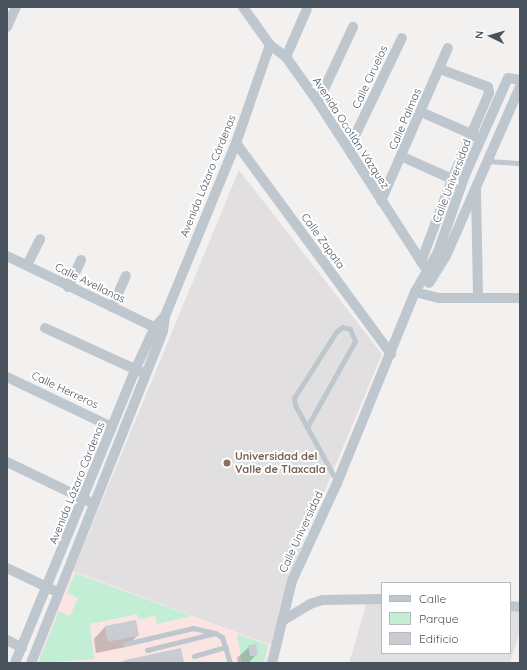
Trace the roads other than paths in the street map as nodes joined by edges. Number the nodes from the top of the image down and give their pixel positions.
1 (16, 7) edge
2 (243, 7) edge
3 (307, 9) dead end
4 (353, 26) dead end
5 (7, 27) edge
6 (402, 38) dead end
7 (270, 44) junction
8 (448, 48) dead end
9 (286, 57) junction
10 (440, 69) junction
11 (520, 80) edge
12 (520, 87) edge
13 (318, 102) junction
14 (422, 112) junction
15 (477, 136) junction
16 (236, 143) junction
17 (349, 148) junction
18 (403, 157) junction
19 (488, 161) junction
20 (520, 163) edge
21 (465, 175) junction
22 (452, 179) junction
23 (476, 187) junction
24 (381, 201) junction
25 (40, 239) dead end
26 (7, 256) edge
27 (81, 260) dead end
28 (421, 262) junction
29 (27, 265) junction
30 (430, 275) junction
31 (126, 276) dead end
32 (68, 287) junction
33 (417, 293) junction
34 (478, 297) junction
35 (520, 298) edge
36 (112, 307) junction
37 (44, 328) dead end
38 (159, 329) junction
39 (392, 354) junction
40 (135, 370) junction
41 (146, 375) junction
42 (7, 377) edge
43 (112, 427) junction
44 (307, 427) junction
45 (7, 462) edge
46 (337, 483) junction
47 (83, 498) junction
48 (93, 503) junction
49 (7, 568) edge
50 (48, 588) junction
51 (59, 592) junction
52 (381, 599) edge
53 (282, 621) junction
54 (215, 633) junction
55 (7, 640) edge
56 (124, 644) dead end
57 (226, 647) junction
58 (22, 648) junction
59 (147, 650) dead end
60 (194, 656) dead end
61 (15, 663) edge
62 (30, 663) edge
63 (230, 663) edge
64 (272, 663) edge

1 - 5 street
2 - 7 street, Avenida Ocotlán Vázquez
3 - 9 street
4 - 13 street
6 - 17 street, Calle Ciruelos
7 - 9 street, Avenida Ocotlán Vázquez
7 - 16 street, Avenida Lázaro Cárdenas
8 - 10 street, Calle Palmas
9 - 13 street, Avenida Ocotlán Vázquez
10 - 14 street, Calle Palmas
10 - 15 street
11 - 15 street, Calle Universidad
12 - 19 street, Calle Universidad
13 - 17 street, Avenida Ocotlán Vázquez
14 - 15 street
14 - 18 street, Calle Palmas
15 - 21 street, Calle Universidad
15 - 22 street
16 - 38 street, Avenida Lázaro Cárdenas
16 - 39 street, Calle Zapata
17 - 24 street, Avenida Ocotlán Vázquez
18 - 22 street
18 - 24 street, Calle Palmas
19 - 20 lane
19 - 23 street, Calle Universidad
21 - 23 street
21 - 30 street, Calle Universidad
22 - 28 street
23 - 30 street, Calle Universidad
23 - 34 street
24 - 28 street, Avenida Ocotlán Vázquez
25 - 29 street
26 - 29 street, Calle Avellanas
27 - 32 street
28 - 30 street, Avenida Ocotlán Vázquez
29 - 32 street, Calle Avellanas
30 - 33 street, Calle Universidad
31 - 36 street
32 - 36 street, Calle Avellanas
33 - 34 street
33 - 39 street, Calle Universidad
34 - 35 street
36 - 38 street, Calle Avellanas
37 - 40 street
38 - 40 street, Avenida Lázaro Cárdenas
38 - 41 street, Avenida Lázaro Cárdenas
39 - 46 street, Calle Universidad
40 - 41 street
40 - 43 street, Avenida Lázaro Cárdenas
41 - 48 street, Avenida Lázaro Cárdenas
42 - 43 street, Calle Herreros
43 - 47 street, Avenida Lázaro Cárdenas
44 - 44 lane
44 - 46 lane
45 - 47 street
46 - 53 street, Calle Universidad
47 - 48 street
47 - 50 street, Avenida Lázaro Cárdenas
48 - 51 street, Avenida Lázaro Cárdenas
49 - 50 street
50 - 51 street
50 - 58 street, Avenida Lázaro Cárdenas
51 - 62 street, Avenida Lázaro Cárdenas
52 - 53 street
53 - 64 street, Calle Universidad
54 - 56 lane
54 - 57 lane
54 - 59 lane
55 - 58 street
57 - 60 lane
57 - 63 lane
58 - 61 street, Avenida Lázaro Cárdenas

